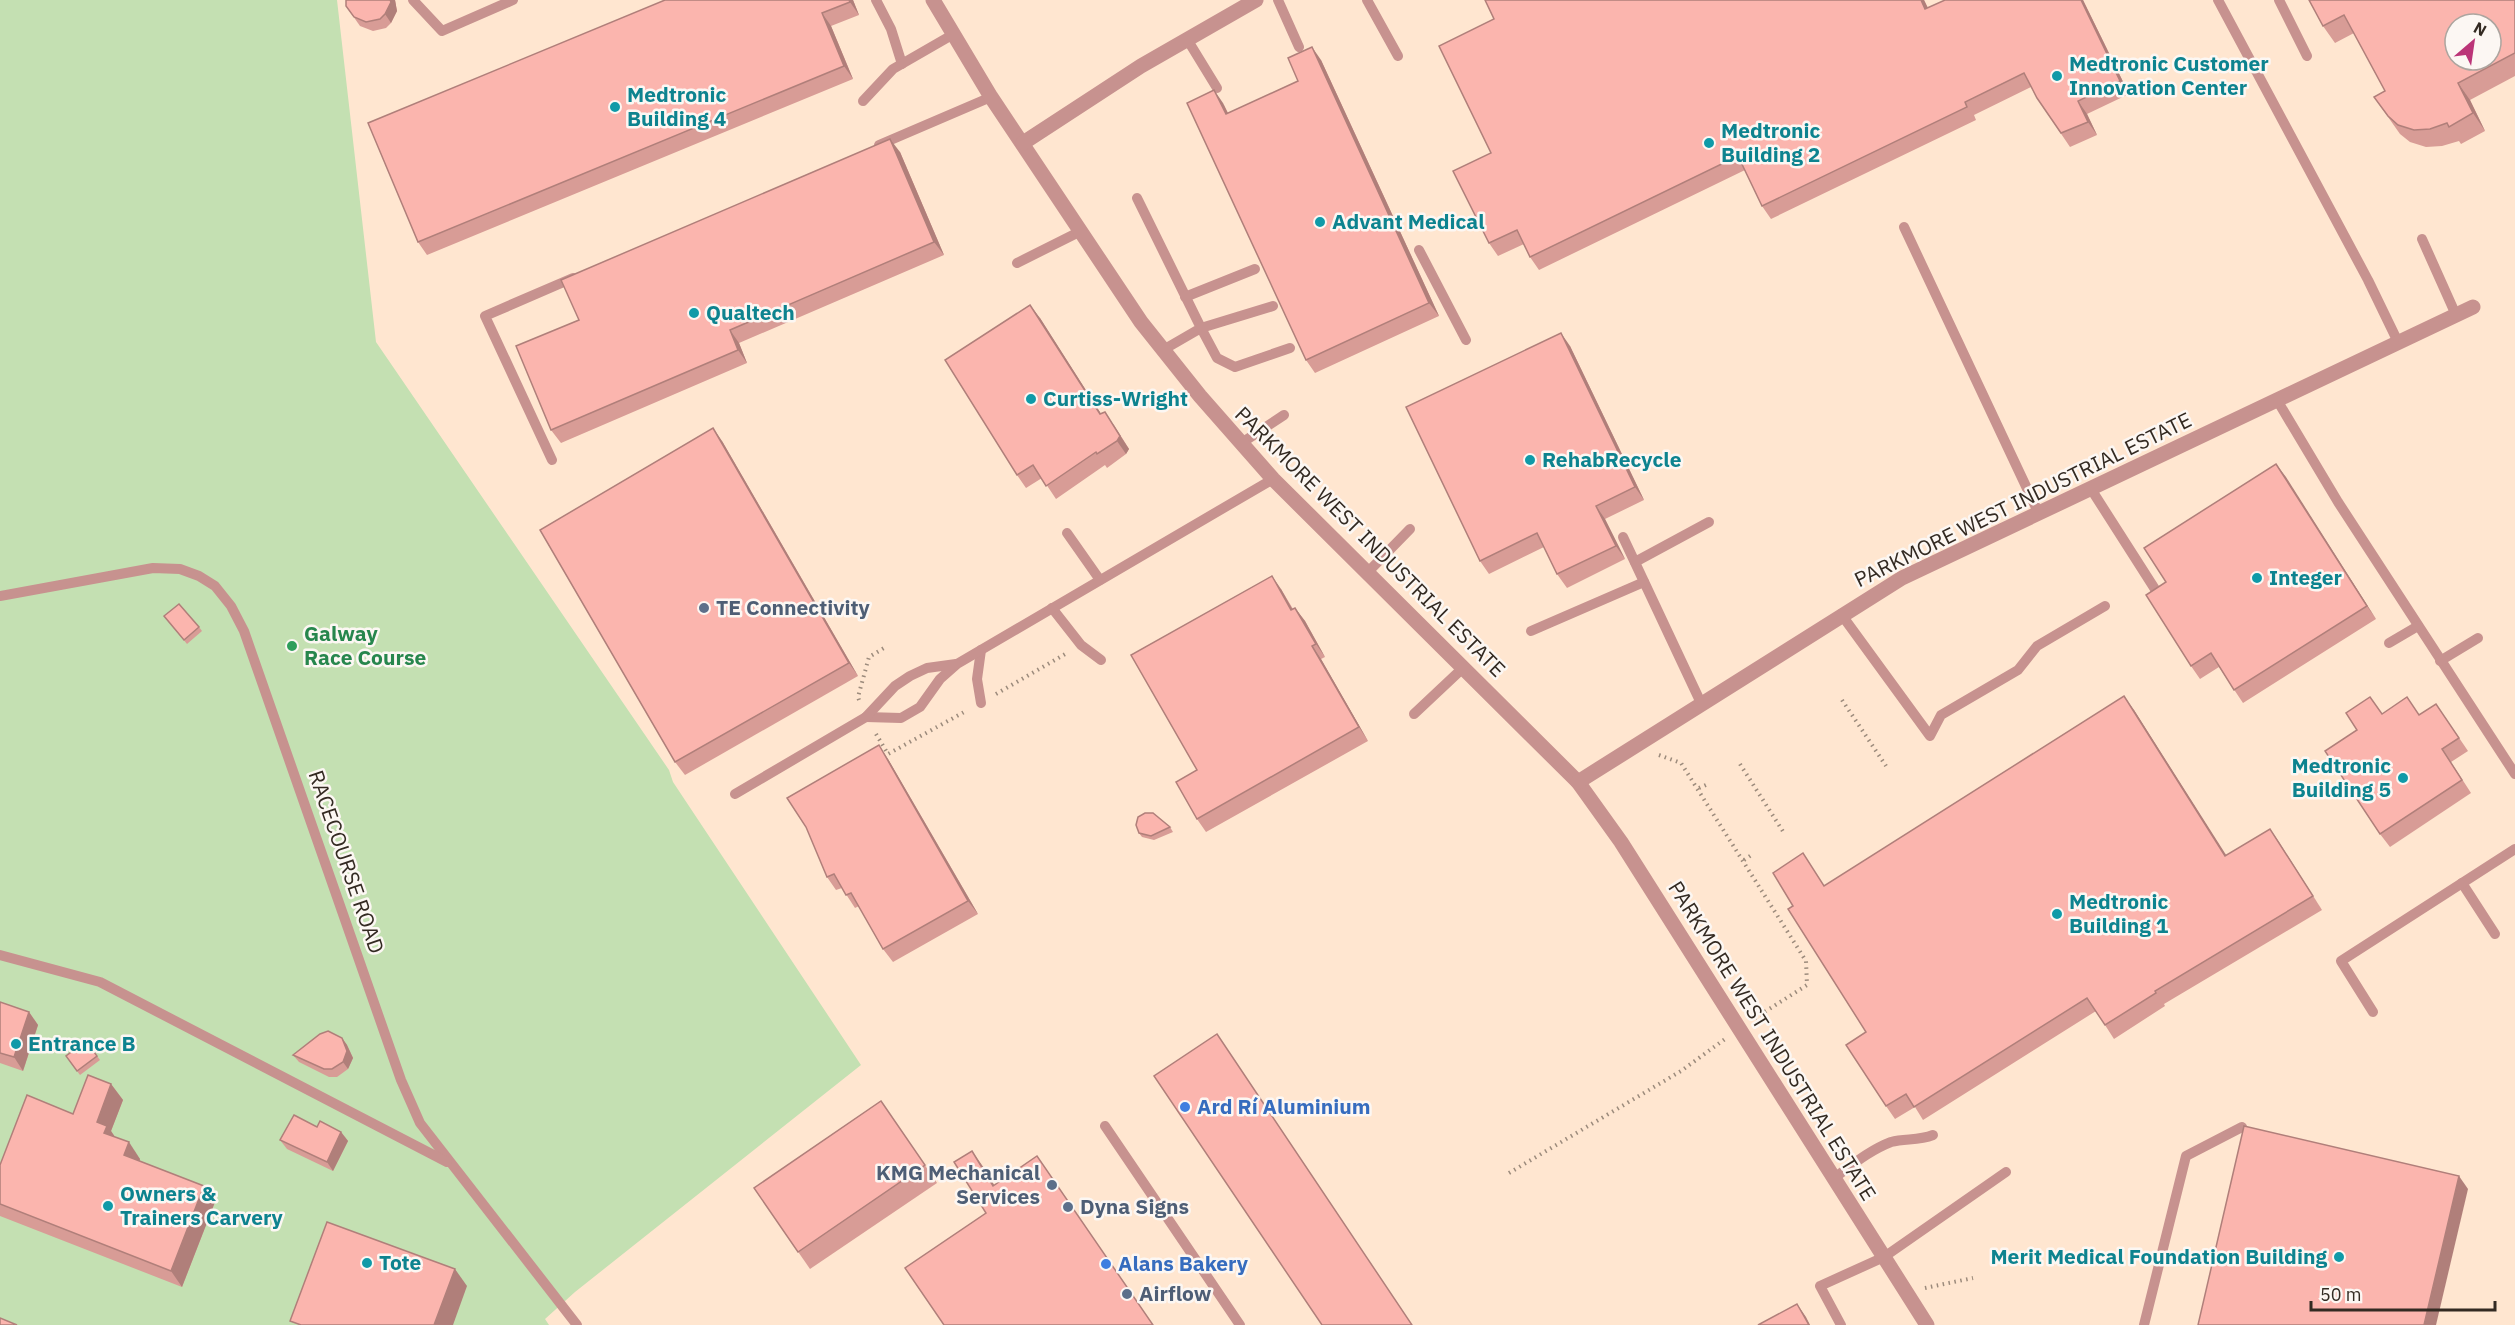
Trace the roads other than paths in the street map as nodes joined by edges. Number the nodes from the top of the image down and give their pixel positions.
1 (413, 0) edge
2 (513, 0) edge
3 (876, 0) edge
4 (933, 0) edge
5 (1256, 0) edge
6 (1278, 0) edge
7 (1367, 0) edge
8 (2218, 0) edge
9 (2279, 0) edge
10 (952, 35) junction
11 (1187, 39) junction
12 (1299, 47) dead end
13 (1398, 56) dead end
14 (2307, 56) dead end
15 (902, 64) junction
16 (1217, 88) dead end
17 (991, 97) junction
18 (864, 101) dead end
19 (1023, 143) junction
20 (870, 149) edge
21 (1137, 198) dead end
22 (1904, 227) dead end
23 (1081, 231) junction
24 (2422, 239) dead end
25 (1419, 250) dead end
26 (1017, 263) dead end
27 (1255, 269) edge
28 (584, 273) edge
29 (1185, 297) junction
30 (1273, 306) edge
31 (2473, 307) dead end
32 (2456, 315) junction
33 (1201, 328) junction
34 (1466, 340) dead end
35 (2398, 342) junction
36 (1290, 348) edge
37 (1163, 350) junction
38 (2277, 400) junction
39 (1284, 415) dead end
40 (1240, 444) junction
41 (552, 460) dead end
42 (1273, 479) junction
43 (2091, 489) junction
44 (2039, 514) junction
45 (1709, 522) dead end
46 (1410, 529) dead end
47 (1067, 533) dead end
48 (1623, 537) dead end
49 (1635, 562) junction
50 (1368, 572) junction
51 (1100, 580) junction
52 (1644, 582) junction
53 (0, 596) edge
54 (2160, 597) edge
55 (2105, 606) dead end
56 (1052, 608) junction
57 (1841, 614) junction
58 (2418, 626) junction
59 (1531, 631) dead end
60 (2478, 638) dead end
61 (2390, 643) dead end
62 (981, 650) junction
63 (1101, 660) dead end
64 (2440, 661) junction
65 (957, 664) junction
66 (1464, 667) junction
67 (981, 703) dead end
68 (1701, 703) junction
69 (1414, 714) dead end
70 (866, 717) junction
71 (2515, 774) edge
72 (1578, 782) junction
73 (735, 794) dead end
74 (2515, 849) edge
75 (2462, 883) junction
76 (2495, 934) dead end
77 (0, 955) edge
78 (2373, 1012) dead end
79 (1105, 1126) dead end
80 (2242, 1127) edge
81 (1933, 1135) dead end
82 (450, 1164) junction
83 (2006, 1172) dead end
84 (1834, 1178) junction
85 (1884, 1257) junction
86 (577, 1325) edge
87 (1240, 1325) edge
88 (1841, 1325) edge
89 (1927, 1325) edge
90 (2144, 1325) edge

1 - 2 lane
3 - 15 lane
4 - 10 street, PARKMORE WEST INDUSTRIAL ESTATE
5 - 11 street
6 - 12 lane
7 - 13 lane
8 - 35 lane
9 - 14 lane
10 - 15 lane
10 - 17 street, PARKMORE WEST INDUSTRIAL ESTATE
11 - 16 lane
11 - 19 street
15 - 18 lane
17 - 19 street, PARKMORE WEST INDUSTRIAL ESTATE
17 - 20 lane
19 - 23 street, PARKMORE WEST INDUSTRIAL ESTATE
21 - 29 lane
22 - 44 lane
23 - 26 lane
23 - 37 street, PARKMORE WEST INDUSTRIAL ESTATE
24 - 32 lane
25 - 34 lane
27 - 29 lane
28 - 41 lane
29 - 33 lane
30 - 33 lane
31 - 32 street, PARKMORE WEST INDUSTRIAL ESTATE
32 - 35 street, PARKMORE WEST INDUSTRIAL ESTATE
33 - 36 lane
33 - 37 lane
35 - 38 street, PARKMORE WEST INDUSTRIAL ESTATE
37 - 40 street, PARKMORE WEST INDUSTRIAL ESTATE
38 - 43 street, PARKMORE WEST INDUSTRIAL ESTATE
38 - 58 lane
39 - 40 lane
40 - 42 street, PARKMORE WEST INDUSTRIAL ESTATE
42 - 50 street, PARKMORE WEST INDUSTRIAL ESTATE
42 - 51 lane
43 - 44 street, PARKMORE WEST INDUSTRIAL ESTATE
43 - 54 lane
44 - 57 street, PARKMORE WEST INDUSTRIAL ESTATE
45 - 49 lane
46 - 50 lane
47 - 51 lane
48 - 49 lane
49 - 52 lane
50 - 66 street, PARKMORE WEST INDUSTRIAL ESTATE
51 - 56 lane
52 - 59 lane
52 - 68 lane
53 - 82 lane, RACECOURSE ROAD
55 - 57 lane
56 - 62 lane
56 - 63 lane
57 - 68 street, PARKMORE WEST INDUSTRIAL ESTATE
58 - 61 lane
58 - 64 lane
60 - 64 lane
62 - 65 lane
62 - 67 lane
64 - 71 lane
65 - 70 lane
65 - 70 lane
66 - 69 lane
66 - 72 street, PARKMORE WEST INDUSTRIAL ESTATE
68 - 72 street, PARKMORE WEST INDUSTRIAL ESTATE
70 - 73 lane
72 - 84 street, PARKMORE WEST INDUSTRIAL ESTATE
74 - 75 lane
75 - 76 lane
75 - 78 lane
77 - 82 lane
79 - 87 lane
80 - 90 lane
81 - 84 lane
82 - 86 lane, RACECOURSE ROAD
83 - 85 lane
84 - 85 street, PARKMORE WEST INDUSTRIAL ESTATE
85 - 88 lane
85 - 89 street, PARKMORE WEST INDUSTRIAL ESTATE

